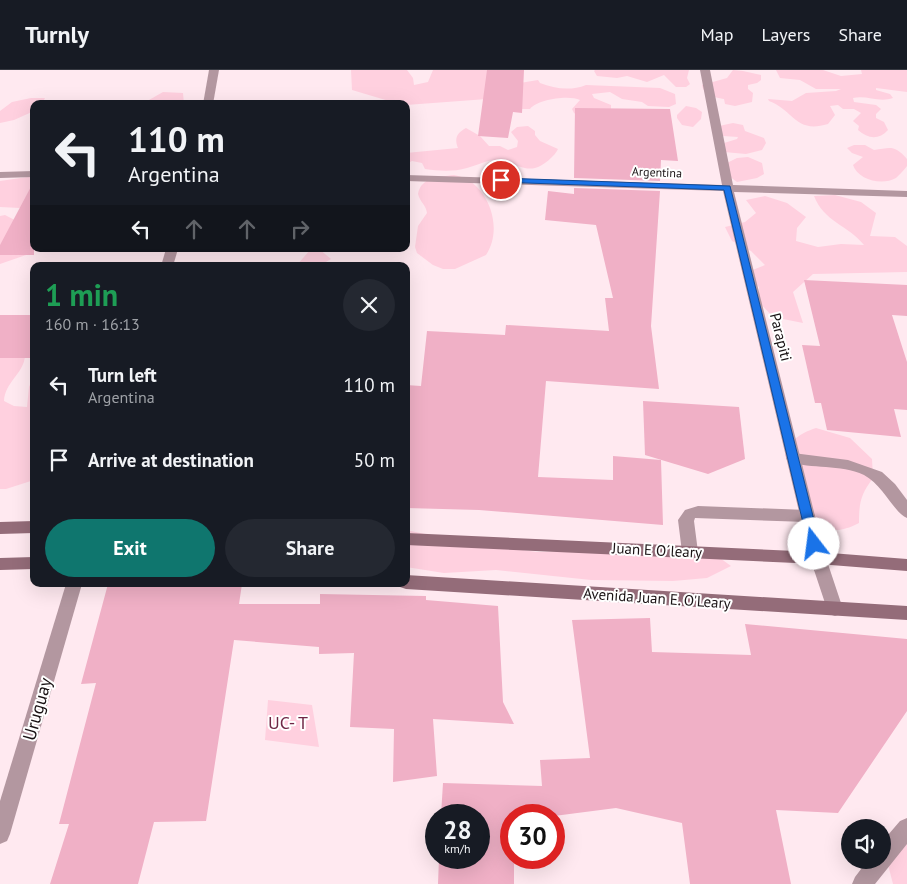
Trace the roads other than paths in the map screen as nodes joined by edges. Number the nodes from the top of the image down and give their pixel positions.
1 (214, 70) edge
2 (705, 70) edge
3 (209, 100) edge
4 (30, 174) edge
5 (0, 175) edge
6 (410, 178) edge
7 (728, 188) junction
8 (907, 194) edge
9 (793, 458) junction
10 (907, 512) edge
11 (807, 516) junction
12 (30, 527) edge
13 (0, 528) edge
14 (410, 539) edge
15 (690, 552) junction
16 (818, 558) junction
17 (30, 563) edge
18 (0, 564) edge
19 (907, 565) edge
20 (410, 582) edge
21 (73, 587) edge
22 (835, 609) junction
23 (907, 613) edge
24 (907, 828) edge
25 (0, 834) edge
26 (891, 848) edge
27 (874, 869) edge
28 (862, 884) edge

1 - 3 street
2 - 7 street, Parapiti
4 - 5 street
6 - 7 street, Argentina
7 - 8 street, Argentina
7 - 9 street, Parapiti
9 - 10 street
9 - 11 street, Parapiti
11 - 15 street
11 - 16 street, Parapiti
12 - 13 street
14 - 15 street, Juan E O´leary
15 - 16 street, Juan E O´leary
16 - 19 street, Juan E O´leary
16 - 22 street, Parapiti
17 - 18 street
20 - 22 street, Avenida Juan E. O'Leary
21 - 25 street, Uruguay
22 - 23 street, Avenida Juan E. O'Leary
24 - 26 street
27 - 28 street

